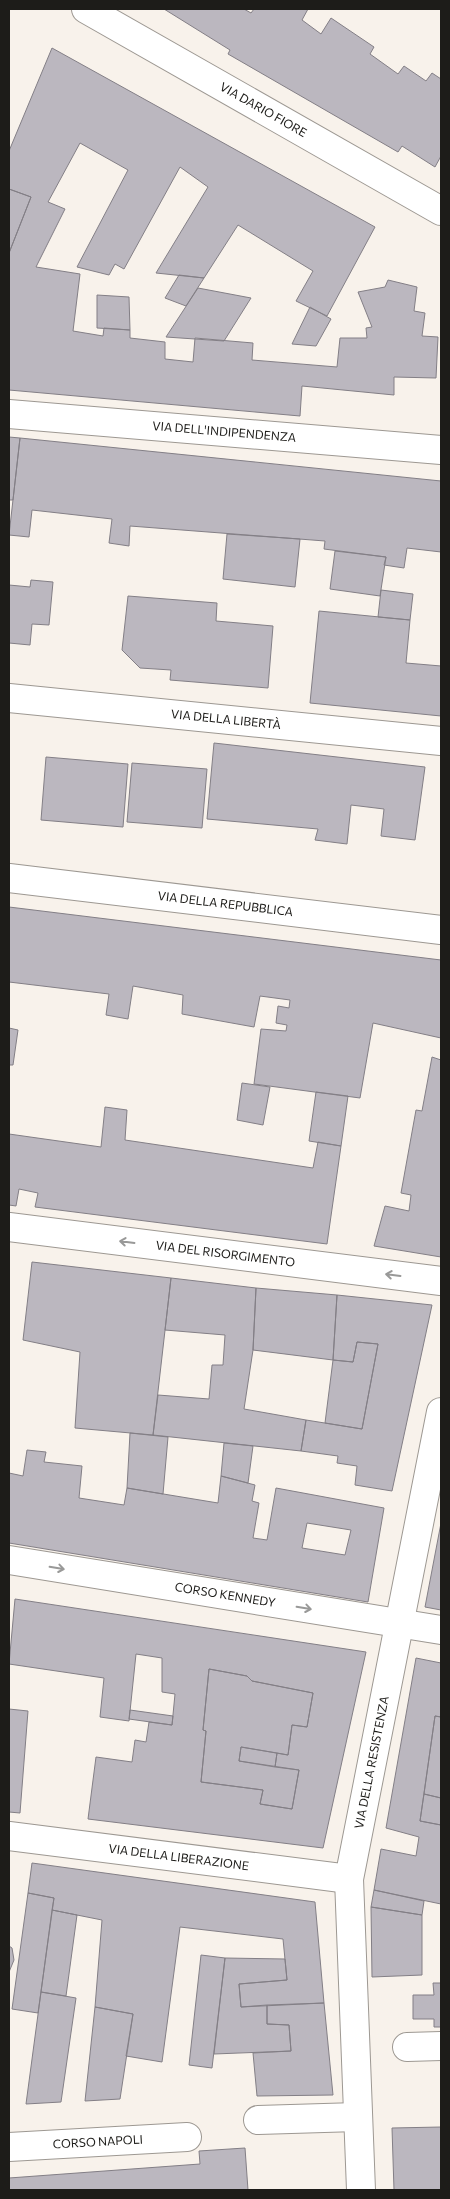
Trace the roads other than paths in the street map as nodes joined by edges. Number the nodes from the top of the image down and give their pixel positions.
1 (86, 9) edge
2 (441, 211) edge
3 (9, 414) edge
4 (441, 450) edge
5 (9, 698) edge
6 (441, 742) edge
7 (9, 878) edge
8 (441, 930) edge
9 (9, 1227) edge
10 (441, 1280) edge
11 (441, 1412) edge
12 (9, 1560) edge
13 (401, 1623) junction
14 (441, 1630) edge
15 (9, 1836) edge
16 (349, 1878) junction
17 (407, 2046) dead end
18 (441, 2046) edge
19 (357, 2117) junction
20 (258, 2120) dead end
21 (187, 2137) dead end
22 (9, 2147) edge
23 (362, 2190) edge

1 - 2 street, VIA DARIO FIORE
3 - 4 street, VIA DELL'INDIPENDENZA
5 - 6 street, VIA DELLA LIBERTÀ
7 - 8 street, VIA DELLA REPUBBLICA
10 -> 9 street, VIA DEL RISORGIMENTO
11 - 13 street, VIA DELLA RESISTENZA
12 -> 13 street, CORSO KENNEDY
13 - 14 street, CORSO KENNEDY
13 - 16 street, VIA DELLA RESISTENZA
15 - 16 street, VIA DELLA LIBERAZIONE
16 - 19 street, VIA DELLA RESISTENZA
17 - 18 street
19 - 20 street
19 - 23 street, VIA DELLA RESISTENZA
21 - 22 street, CORSO NAPOLI

